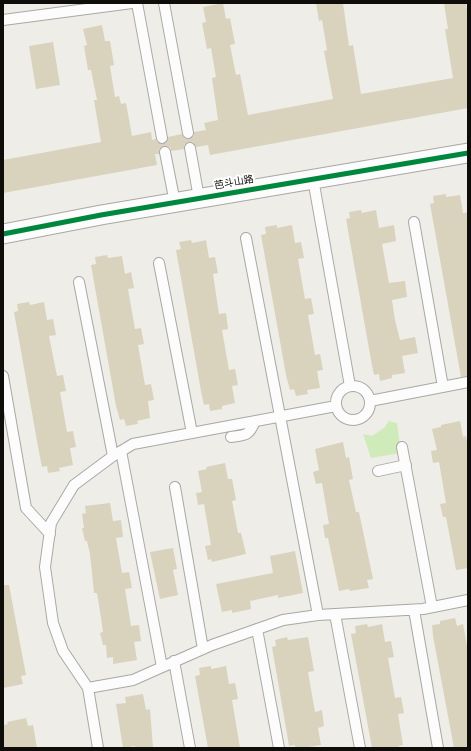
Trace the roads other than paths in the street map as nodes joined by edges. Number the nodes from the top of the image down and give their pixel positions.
1 (132, 3) edge
2 (138, 3) edge
3 (164, 3) edge
4 (3, 20) edge
5 (188, 133) dead end
6 (162, 138) dead end
7 (190, 148) dead end
8 (165, 152) dead end
9 (468, 153) edge
10 (313, 179) junction
11 (199, 198) junction
12 (175, 203) junction
13 (414, 222) dead end
14 (3, 234) edge
15 (246, 238) dead end
16 (159, 263) dead end
17 (80, 282) dead end
18 (3, 376) edge
19 (468, 382) edge
20 (350, 386) junction
21 (443, 387) junction
22 (370, 401) junction
23 (336, 406) junction
24 (6, 411) edge
25 (280, 417) junction
26 (255, 421) junction
27 (192, 433) junction
28 (231, 437) dead end
29 (402, 447) dead end
30 (117, 453) junction
31 (406, 466) junction
32 (378, 471) dead end
33 (175, 486) dead end
34 (50, 534) junction
35 (468, 600) edge
36 (432, 607) junction
37 (414, 610) junction
38 (335, 614) junction
39 (318, 615) junction
40 (257, 629) junction
41 (203, 649) junction
42 (174, 661) junction
43 (162, 667) junction
44 (88, 688) junction
45 (98, 748) edge
46 (190, 748) edge
47 (279, 748) edge
48 (360, 748) edge
49 (438, 748) edge

1 - 4 lane
2 - 6 lane
3 - 5 lane
7 - 11 lane
8 - 12 lane
9 - 10 street, 芭斗山路
10 - 11 street, 芭斗山路
10 - 20 lane
11 - 12 street, 芭斗山路
12 - 14 street, 芭斗山路
13 - 21 lane
15 - 25 lane
16 - 27 lane
17 - 30 lane
18 - 24 lane
19 - 21 lane
20 - 22 lane
20 - 23 lane
21 - 22 lane
22 - 23 lane
23 - 25 lane
24 - 34 lane
25 - 26 lane
25 - 39 lane
26 - 27 lane
26 - 28 lane
27 - 30 lane
29 - 31 lane
30 - 34 lane
30 - 43 lane
31 - 32 lane
31 - 36 lane
33 - 41 lane
34 - 44 lane
35 - 36 lane
36 - 37 lane
37 - 38 lane
37 - 49 lane
38 - 39 lane
38 - 48 lane
39 - 40 lane
40 - 41 lane
40 - 47 lane
41 - 42 lane
42 - 43 lane
42 - 46 lane
43 - 44 lane
44 - 45 lane

